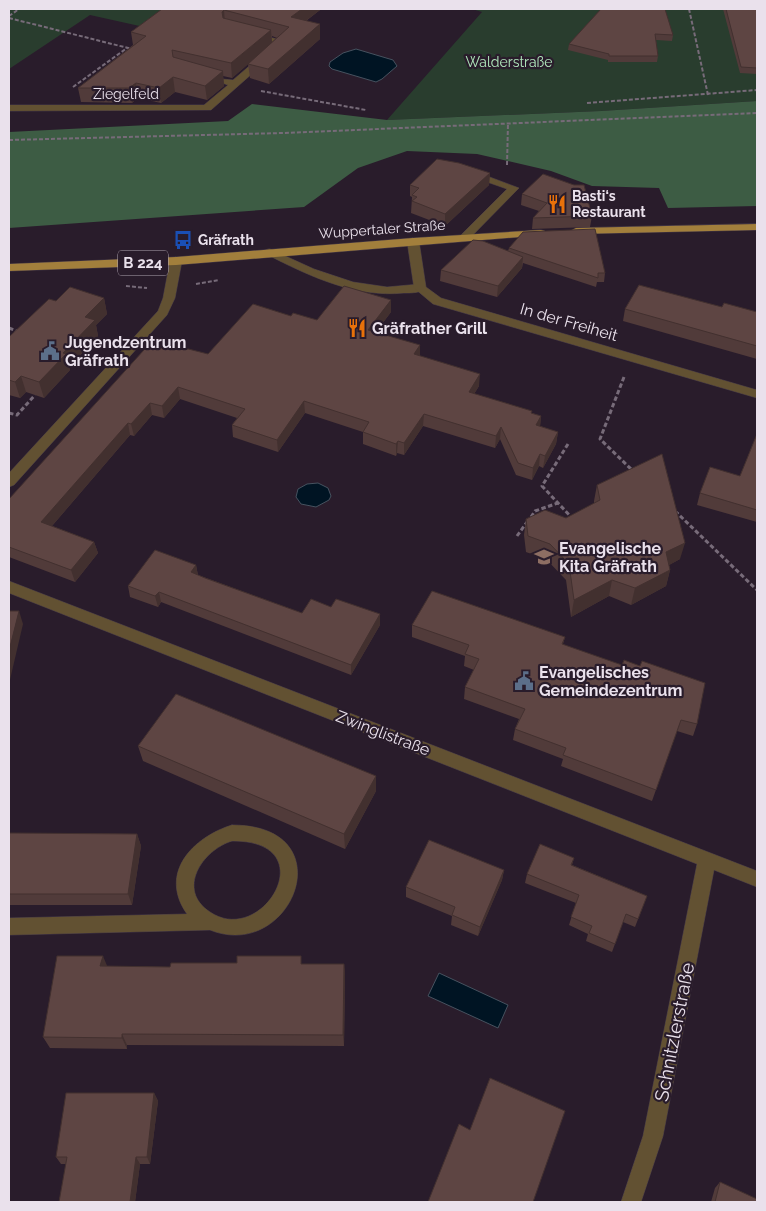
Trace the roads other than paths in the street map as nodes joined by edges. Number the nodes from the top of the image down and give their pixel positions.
1 (246, 32) edge
2 (216, 78) edge
3 (235, 84) junction
4 (9, 108) edge
5 (460, 170) edge
6 (757, 227) edge
7 (568, 232) edge
8 (549, 233) edge
9 (464, 238) junction
10 (413, 241) junction
11 (270, 252) junction
12 (176, 261) junction
13 (9, 268) edge
14 (420, 288) junction
15 (757, 394) edge
16 (9, 482) edge
17 (9, 587) edge
18 (708, 860) junction
19 (757, 879) edge
20 (210, 922) junction
21 (9, 926) edge
22 (631, 1202) edge

1 - 3 street, Ziegelfeld
2 - 3 street
3 - 4 street, Ziegelfeld
5 - 9 street
6 - 7 main road
8 - 9 main road, Wuppertaler Straße / B 224
9 - 10 main road, Wuppertaler Straße / B 224
10 - 11 main road, Wuppertaler Straße / B 224
10 - 14 street
11 - 12 main road, Wuppertaler Straße / B 224
11 - 14 street
12 - 13 main road, Wuppertaler Straße / B 224
12 - 16 street
14 - 15 street, In der Freiheit
17 - 18 street, Zwinglistraße
18 - 19 street, Zwinglistraße
18 - 22 street, Schnitzlerstraße
20 - 20 street
20 - 21 street

